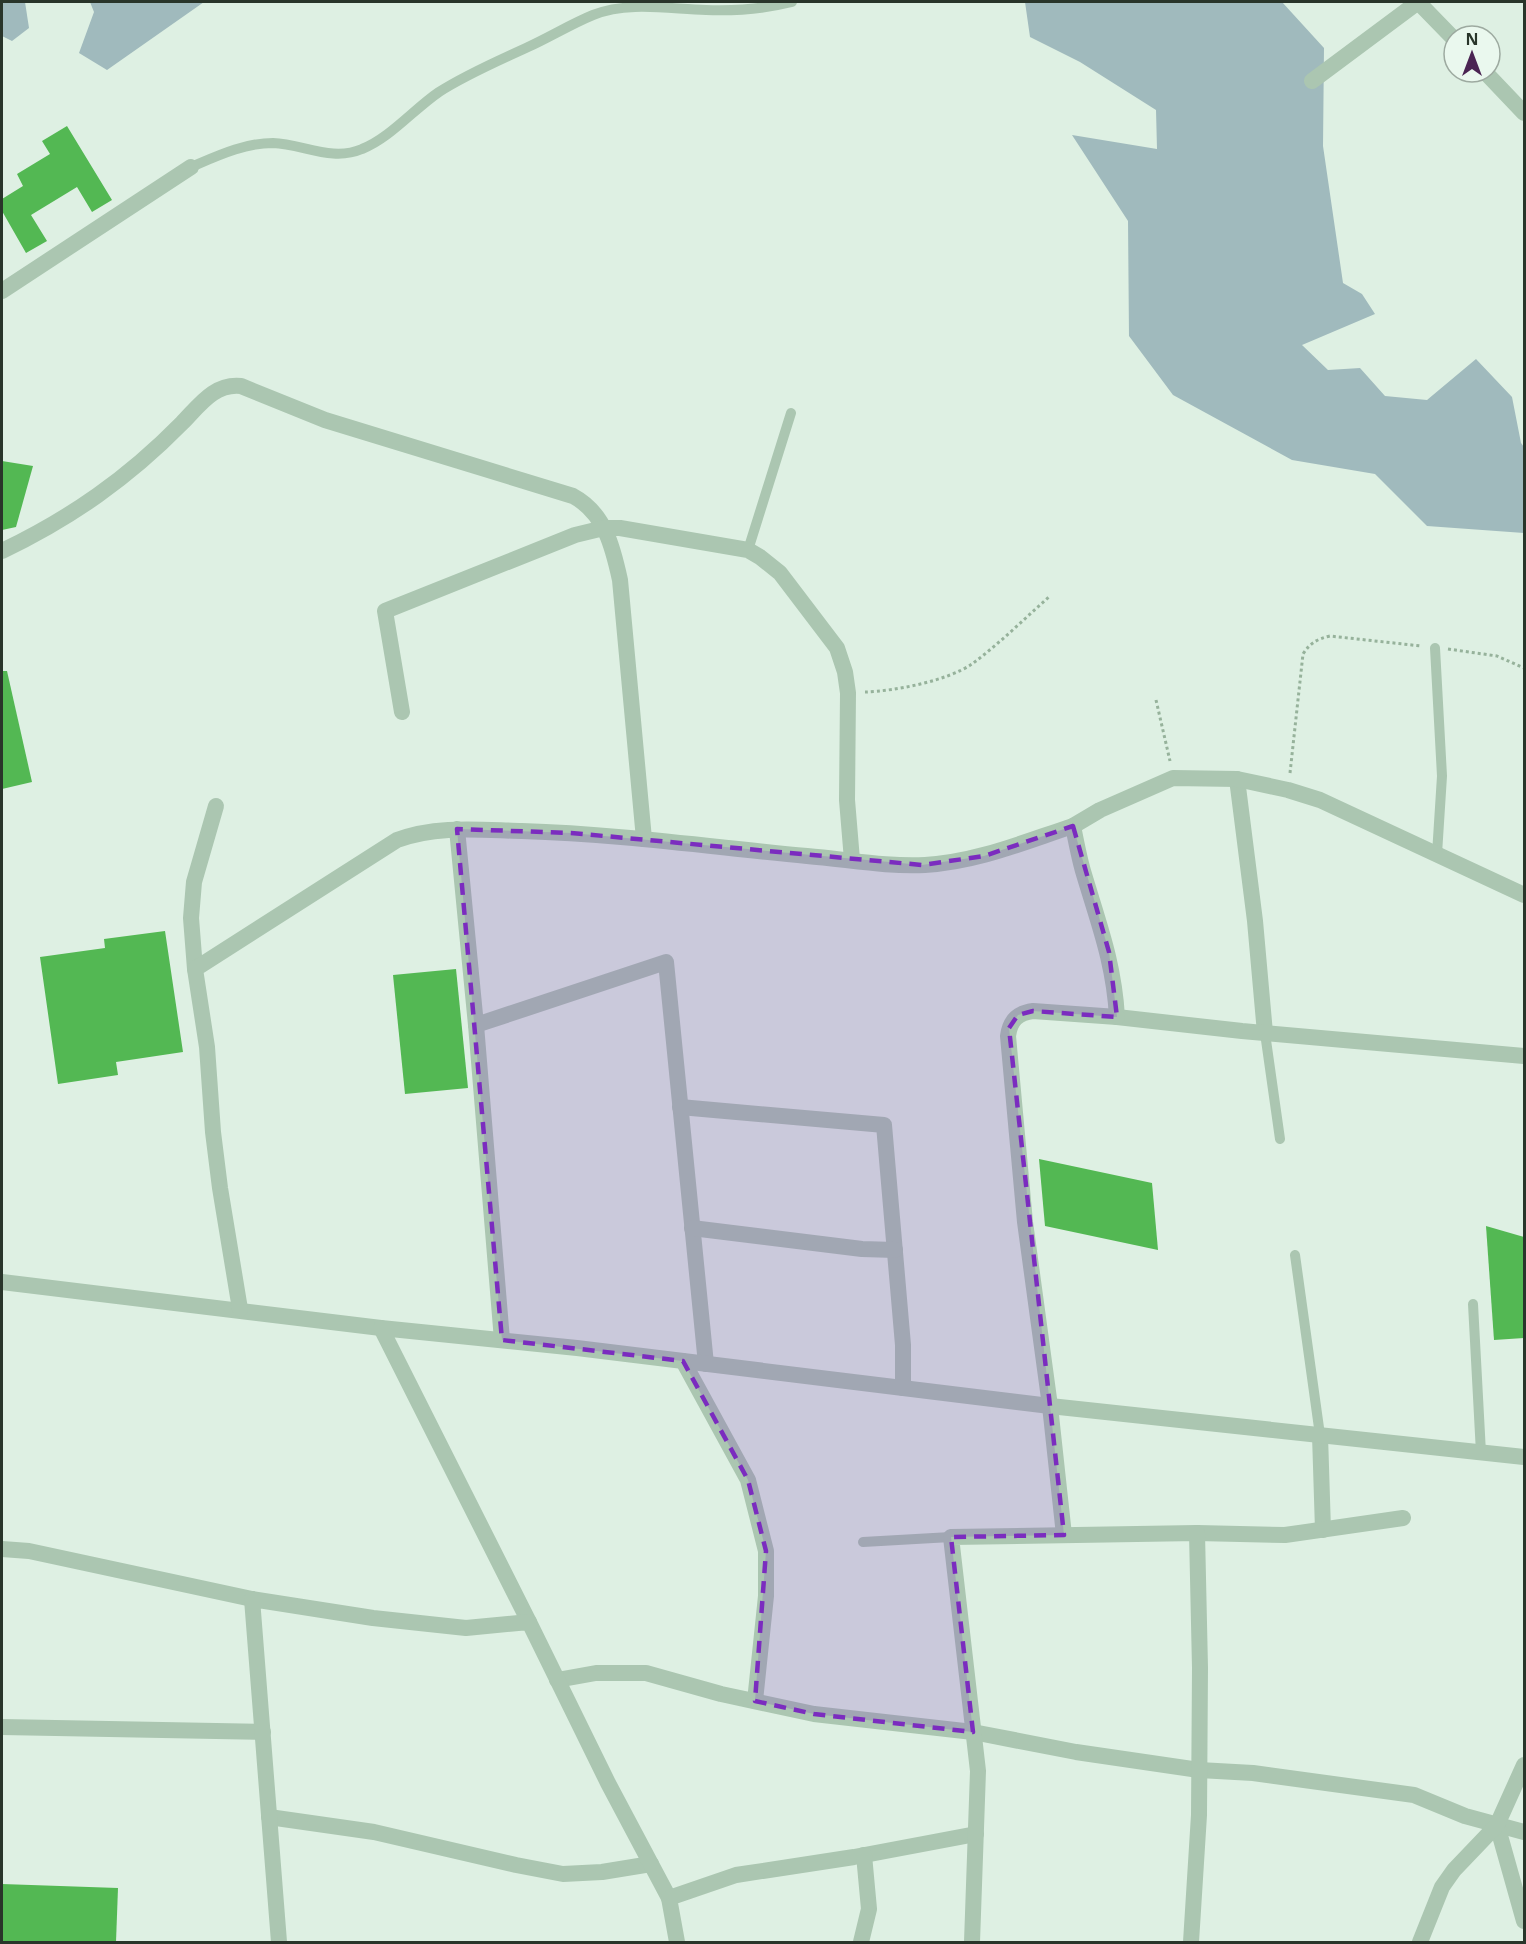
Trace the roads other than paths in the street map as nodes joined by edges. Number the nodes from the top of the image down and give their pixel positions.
1 (792, 2) edge
2 (1418, 2) edge
3 (1442, 27) edge
4 (1312, 81) dead end
5 (1496, 84) edge
6 (1524, 113) edge
7 (191, 167) joint
8 (2, 291) edge
9 (791, 413) dead end
10 (604, 528) junction
11 (2, 550) edge
12 (748, 550) junction
13 (1436, 648) road end
14 (402, 712) dead end
15 (1237, 779) junction
16 (216, 806) dead end
17 (1073, 826) junction
18 (457, 829) junction
19 (644, 839) junction
20 (1437, 854) junction
21 (852, 861) junction
22 (1524, 895) edge
23 (195, 969) junction
24 (1117, 1017) junction
25 (476, 1025) junction
26 (1265, 1033) junction
27 (1524, 1056) edge
28 (680, 1107) junction
29 (1280, 1139) dead end
30 (692, 1228) junction
31 (895, 1250) junction
32 (1295, 1255) dead end
33 (2, 1282) edge
34 (1473, 1304) dead end
35 (240, 1309) junction
36 (381, 1328) junction
37 (502, 1340) junction
38 (683, 1361) junction
39 (706, 1364) junction
40 (903, 1388) junction
41 (1050, 1406) junction
42 (1320, 1435) junction
43 (1481, 1453) junction
44 (1524, 1457) edge
45 (1402, 1518) dead end
46 (1323, 1530) junction
47 (1197, 1533) junction
48 (1064, 1535) junction
49 (951, 1538) junction
50 (863, 1542) dead end
51 (2, 1549) edge
52 (252, 1599) junction
53 (529, 1622) junction
54 (557, 1680) junction
55 (755, 1701) junction
56 (2, 1727) edge
57 (263, 1732) junction
58 (973, 1732) junction
59 (1524, 1765) edge
60 (1199, 1770) junction
61 (269, 1817) junction
62 (1497, 1825) junction
63 (1524, 1832) edge
64 (976, 1834) junction
65 (864, 1855) junction
66 (651, 1864) junction
67 (669, 1899) junction
68 (1524, 1921) edge
69 (279, 1942) edge
70 (677, 1942) edge
71 (861, 1942) edge
72 (972, 1942) edge
73 (1191, 1942) edge
74 (1420, 1942) edge

1 - 7 lane
2 - 3 street
2 - 4 street
5 - 6 street
7 - 8 street
9 - 12 lane
10 - 11 street
10 - 12 street
10 - 14 street
10 - 19 street
12 - 21 street
13 - 20 lane
15 - 17 street
15 - 20 street
15 - 26 street
16 - 23 street
17 - 21 street
17 - 24 street
18 - 19 street
18 - 23 street
18 - 25 street
19 - 21 street
20 - 22 street
23 - 35 street
24 - 26 street
24 - 41 street
25 - 28 street
25 - 37 street
26 - 27 street
26 - 29 lane
28 - 30 street
28 - 31 street
30 - 31 street
30 - 39 street
31 - 40 street
32 - 42 lane
33 - 35 street
34 - 43 lane
35 - 36 street
36 - 37 street
36 - 53 street
37 - 38 street
38 - 39 street
38 - 55 street
39 - 40 street
40 - 41 street
41 - 42 street
41 - 48 street
42 - 43 street
42 - 46 street
43 - 44 street
45 - 46 street
46 - 47 street
47 - 48 street
47 - 60 street
48 - 49 street
49 - 50 lane
49 - 58 street
51 - 52 street
52 - 53 street
52 - 57 street
53 - 54 street
54 - 55 street
54 - 66 street
55 - 58 street
56 - 57 street
57 - 61 street
58 - 60 street
58 - 64 street
59 - 62 street
60 - 62 street
60 - 73 street
61 - 66 street
61 - 69 street
62 - 63 street
62 - 68 street
62 - 74 street
64 - 65 street
64 - 72 street
65 - 67 street
65 - 71 street
66 - 67 street
67 - 70 street

